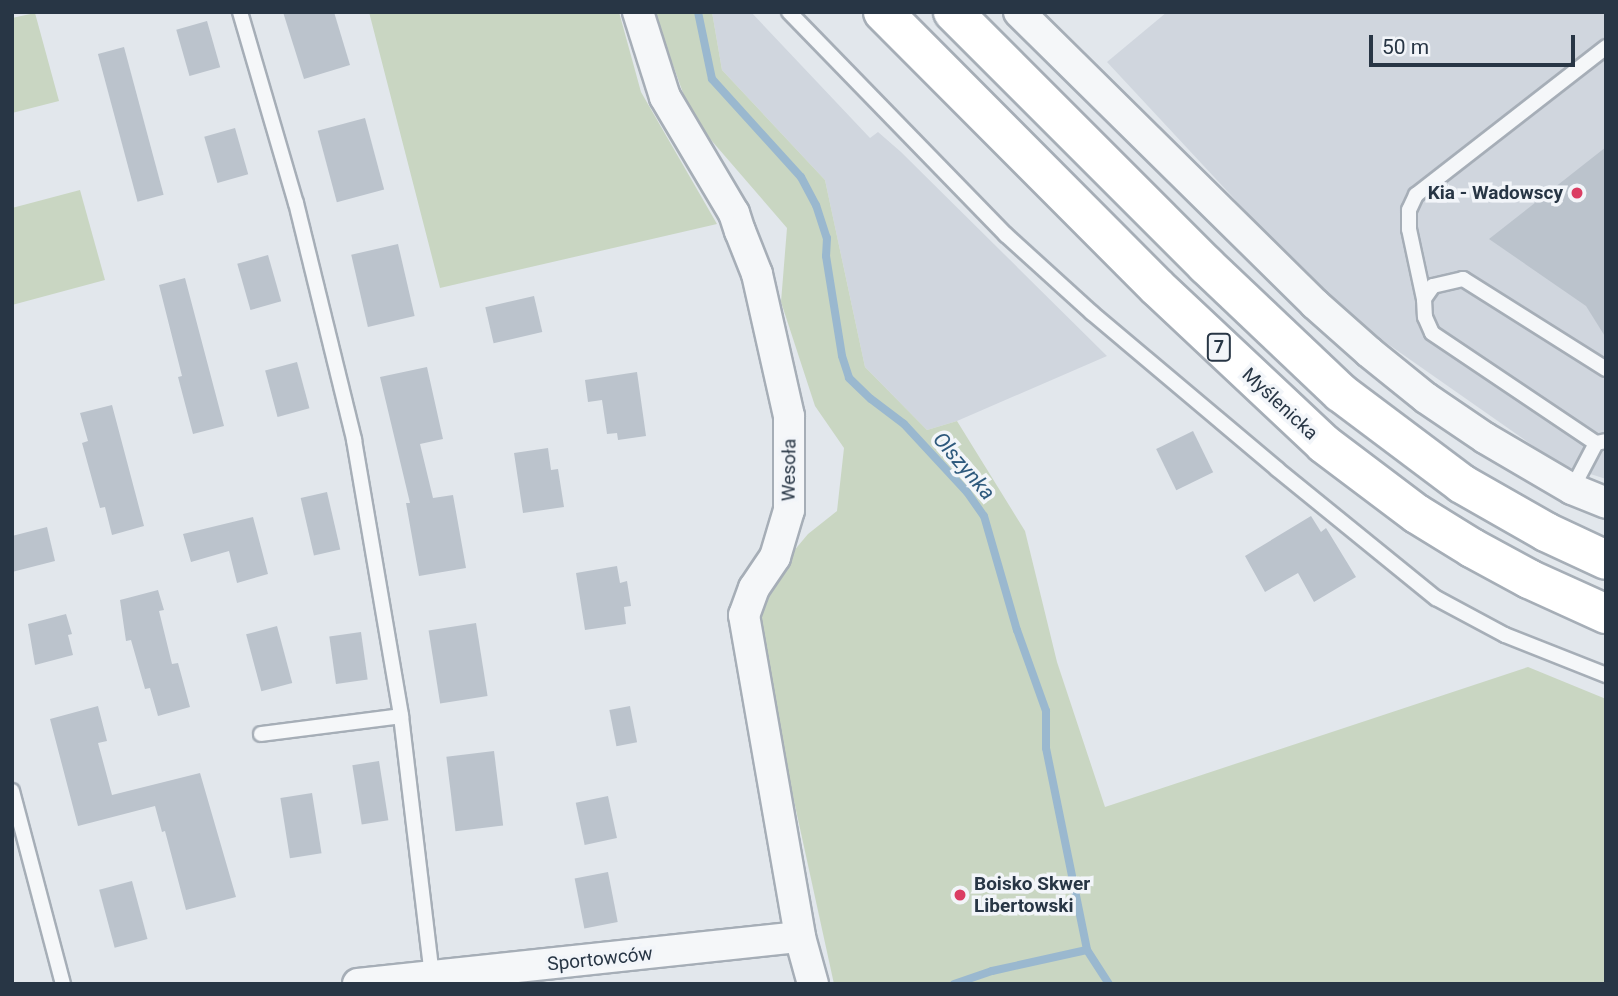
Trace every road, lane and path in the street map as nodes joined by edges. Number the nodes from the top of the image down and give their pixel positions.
1 (240, 12) edge
2 (638, 12) edge
3 (789, 12) edge
4 (883, 12) edge
5 (953, 12) edge
6 (1019, 12) edge
7 (1606, 47) edge
8 (1424, 299) junction
9 (1606, 369) edge
10 (1601, 442) edge
11 (1572, 489) junction
12 (1606, 503) edge
13 (1606, 560) edge
14 (1606, 614) edge
15 (1606, 675) edge
16 (401, 716) junction
17 (261, 734) dead end
18 (12, 790) edge
19 (800, 937) junction
20 (432, 975) junction
21 (63, 984) edge
22 (358, 984) edge
23 (813, 984) edge

1 - 16 lane
2 - 19 street, Wesoła
3 - 15 lane
4 - 14 highway, Myślenicka / 7
5 - 13 highway
6 - 11 street
7 - 8 lane
8 - 9 lane
8 - 10 lane
10 - 11 lane
11 - 12 street
16 - 17 lane
16 - 20 lane
18 - 21 lane
19 - 20 street, Sportowców
19 - 23 street, Wesoła
20 - 22 street, Sportowców

